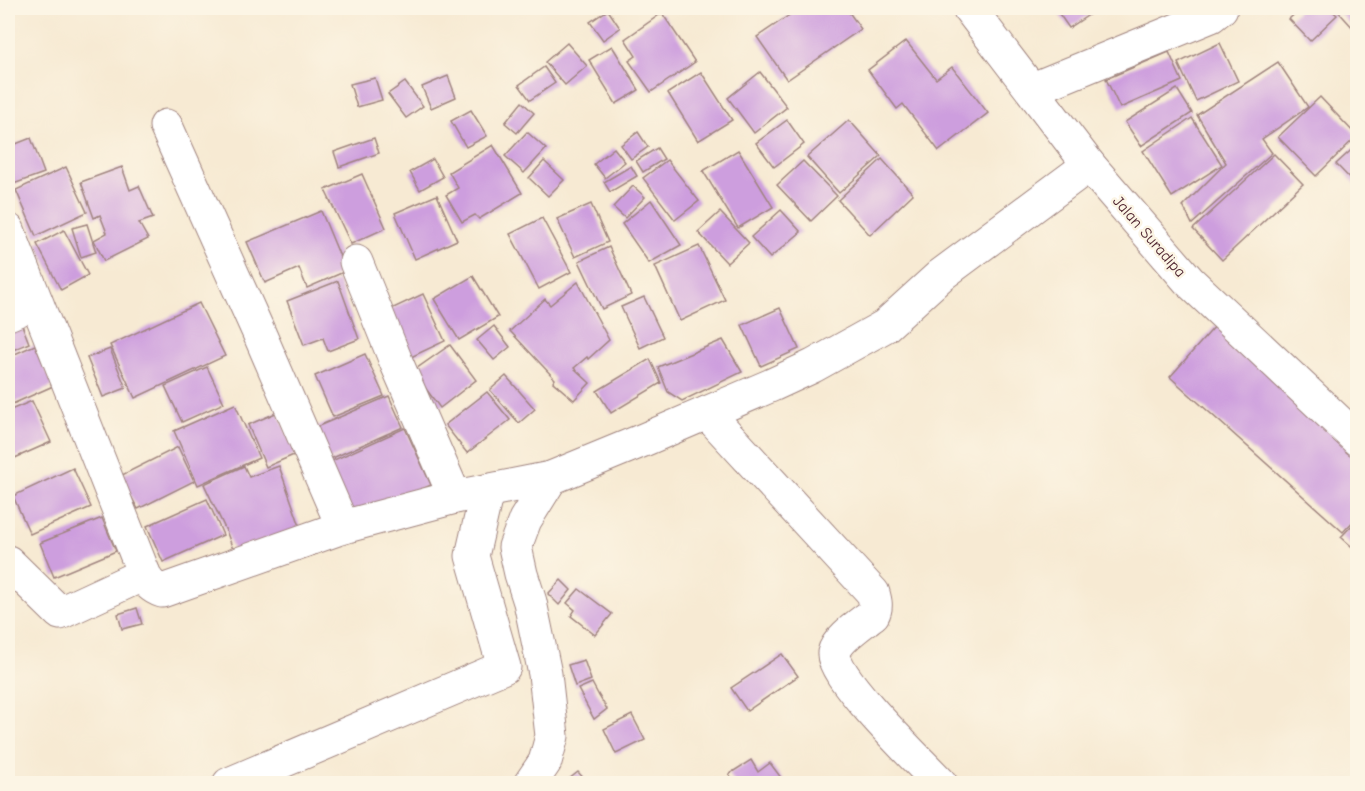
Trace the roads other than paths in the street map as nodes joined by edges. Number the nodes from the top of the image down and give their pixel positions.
1 (969, 8) edge
2 (1221, 8) edge
3 (1033, 89) junction
4 (166, 126) dead end
5 (1089, 165) junction
6 (8, 230) edge
7 (356, 262) dead end
8 (22, 308) edge
9 (707, 413) junction
10 (1358, 440) edge
11 (552, 478) junction
12 (487, 490) junction
13 (455, 497) junction
14 (343, 527) junction
15 (8, 562) edge
16 (144, 574) junction
17 (229, 783) edge
18 (530, 783) edge
19 (941, 783) edge

1 - 3 street, Jalan Suradipa
2 - 3 street
3 - 5 street, Jalan Suradipa
4 - 14 street
5 - 9 street
5 - 10 street, Jalan Suradipa
6 - 8 street
7 - 13 street
8 - 16 street
9 - 11 street
9 - 19 street
11 - 12 street
11 - 18 street
12 - 13 street
12 - 17 street
13 - 14 street
14 - 16 street
15 - 16 street

